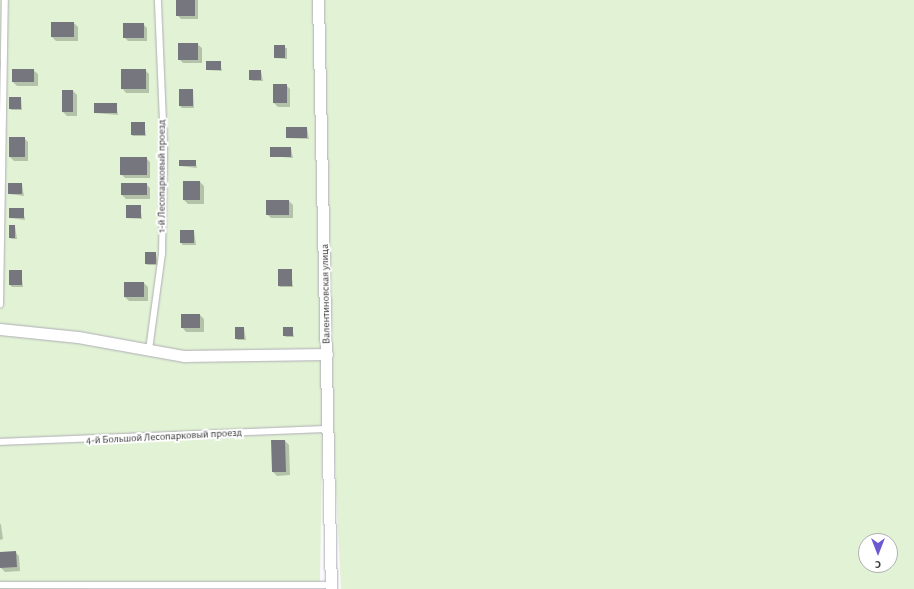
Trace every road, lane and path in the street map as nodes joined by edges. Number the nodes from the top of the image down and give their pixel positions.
1 (5, 0) edge
2 (158, 0) edge
3 (318, 0) edge
4 (0, 305) edge
5 (0, 329) edge
6 (149, 350) junction
7 (327, 354) junction
8 (329, 429) junction
9 (0, 442) edge
10 (0, 585) edge
11 (331, 587) edge

1 - 4 lane
2 - 6 lane, 1-й Лесопарковый проезд
3 - 7 street, Валентиновская улица
5 - 6 street
6 - 7 street
7 - 8 street, Валентиновская улица
8 - 9 lane, 4-й Большой Лесопарковый проезд
8 - 11 street, Валентиновская улица
10 - 11 lane

